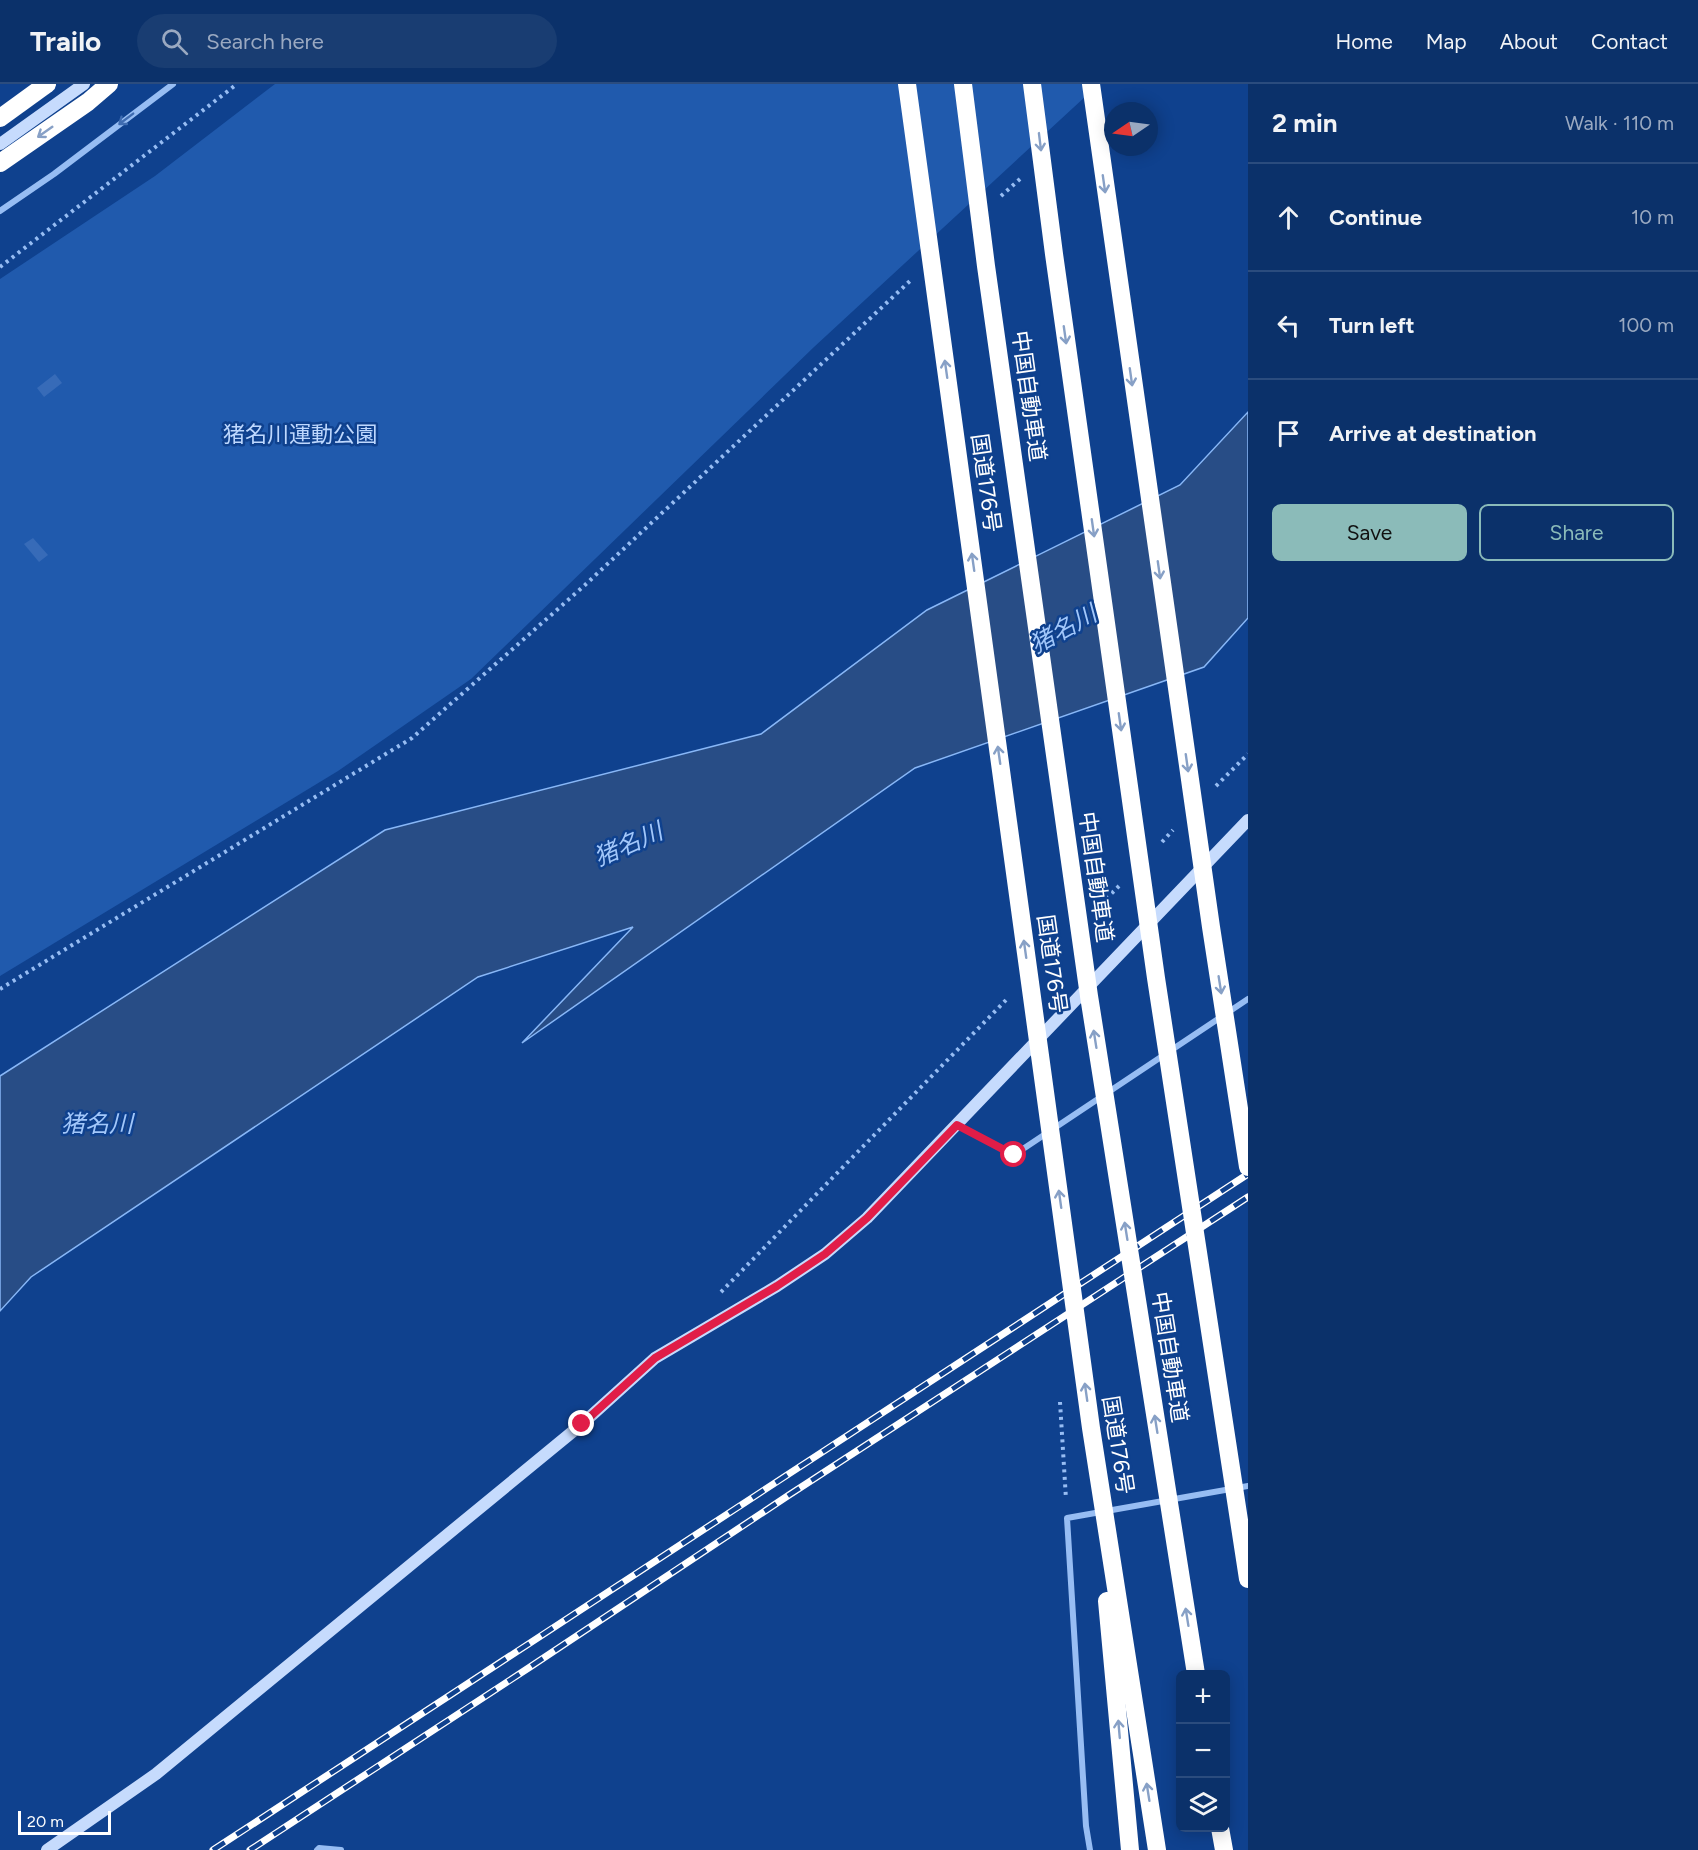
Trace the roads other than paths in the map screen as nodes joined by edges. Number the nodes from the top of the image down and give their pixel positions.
1 (47, 84) edge
2 (84, 84) edge
3 (109, 84) edge
4 (173, 84) edge
5 (907, 84) edge
6 (963, 84) edge
7 (1032, 84) edge
8 (1091, 84) edge
9 (0, 118) edge
10 (0, 144) edge
11 (0, 163) edge
12 (0, 211) edge
13 (1248, 820) edge
14 (1248, 999) edge
15 (957, 1125) junction
16 (1248, 1167) edge
17 (1091, 1428) junction
18 (1248, 1486) edge
19 (1248, 1579) edge
20 (1195, 1670) edge
21 (1221, 1832) edge
22 (47, 1850) edge
23 (317, 1850) edge
24 (341, 1850) edge
25 (1090, 1850) edge
26 (1130, 1850) edge
27 (1157, 1850) edge
28 (1224, 1850) edge

1 - 9 highway
2 - 10 street
3 -> 11 highway
4 -> 12 street
17 -> 5 highway, 国道176号, bridge
20 -> 6 highway, 中国自動車道, bridge
7 -> 19 highway, 中国自動車道, bridge
8 -> 16 highway, bridge
13 - 15 street
14 - 15 street
15 - 22 street
26 -> 17 highway, bridge
27 -> 17 highway, 国道176号, bridge
18 - 25 street
21 - 28 highway
23 - 24 street

